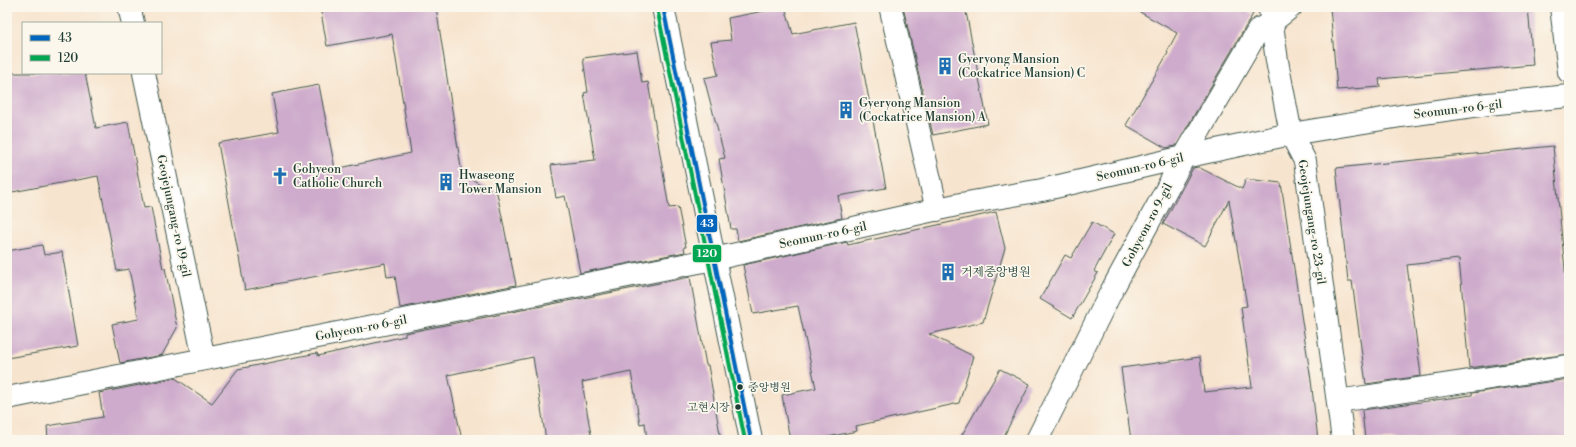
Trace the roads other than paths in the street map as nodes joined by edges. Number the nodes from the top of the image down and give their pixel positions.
1 (130, 7) edge
2 (663, 7) edge
3 (1291, 7) edge
4 (1561, 7) edge
5 (891, 10) dead end
6 (1271, 15) edge
7 (133, 22) edge
8 (1569, 72) edge
9 (144, 74) edge
10 (1569, 96) edge
11 (1291, 134) junction
12 (1184, 157) junction
13 (937, 210) junction
14 (714, 259) junction
15 (204, 359) junction
16 (1569, 366) edge
17 (7, 398) edge
18 (1338, 401) junction
19 (751, 440) edge
20 (1037, 440) edge
21 (1343, 440) edge

1 - 7 street
2 - 14 street
3 - 6 street, Gohyeon-ro 9-gil
4 - 8 street
5 - 13 street
6 - 11 street, Geojejungang-ro 23-gil
6 - 12 street, Gohyeon-ro 9-gil
9 - 15 street, Geojejungang-ro 19-gil
10 - 11 street, Seomun-ro 6-gil
11 - 12 street, Seomun-ro 6-gil
11 - 18 street, Geojejungang-ro 23-gil
12 - 13 street, Seomun-ro 6-gil
12 - 20 street, Gohyeon-ro 9-gil
13 - 14 street, Seomun-ro 6-gil
14 - 15 street, Gohyeon-ro 6-gil
14 - 19 street
15 - 17 street, Gohyeon-ro 6-gil
16 - 18 street
18 - 21 street, Geojejungang-ro 23-gil

